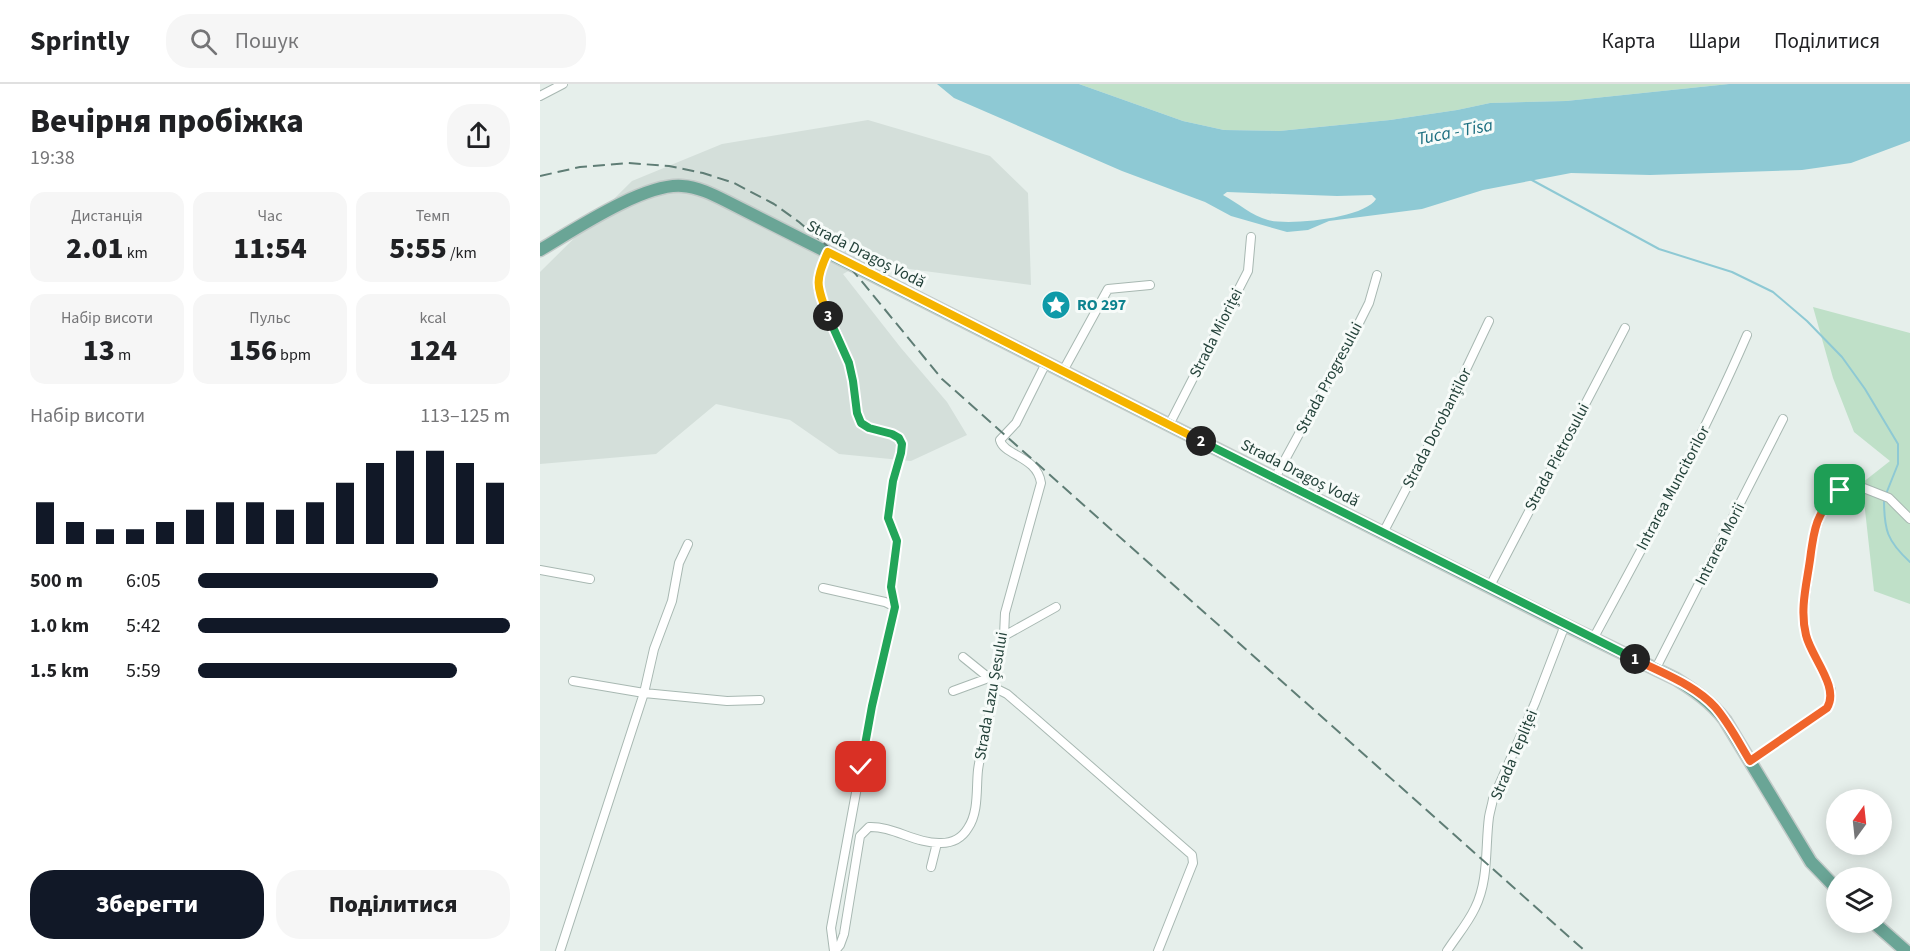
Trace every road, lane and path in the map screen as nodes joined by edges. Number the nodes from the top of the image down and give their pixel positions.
1 (563, 84) edge
2 (540, 96) edge
3 (1251, 237) dead end
4 (540, 250) edge
5 (828, 252) junction
6 (1377, 275) dead end
7 (1150, 285) dead end
8 (1489, 321) dead end
9 (1625, 328) dead end
10 (1748, 335) dead end
11 (1046, 363) junction
12 (1063, 371) junction
13 (1783, 419) dead end
14 (1169, 425) junction
15 (1275, 478) junction
16 (1910, 519) edge
17 (1383, 533) junction
18 (688, 544) dead end
19 (540, 570) edge
20 (590, 579) dead end
21 (1490, 586) junction
22 (823, 588) dead end
23 (895, 607) junction
24 (1056, 607) dead end
25 (1565, 625) junction
26 (1004, 636) junction
27 (1593, 639) junction
28 (963, 657) dead end
29 (1655, 670) junction
30 (992, 677) junction
31 (573, 681) dead end
32 (995, 688) junction
33 (953, 691) dead end
34 (644, 693) junction
35 (760, 700) dead end
36 (1750, 761) junction
37 (936, 843) junction
38 (931, 867) dead end
39 (1826, 878) edge
40 (1886, 933) edge
41 (560, 951) edge
42 (834, 951) edge
43 (1158, 951) edge
44 (1447, 951) edge
45 (1906, 951) edge

1 - 2 street
3 - 14 street, Strada Mioriței
4 - 5 main road, Strada Dragoș Vodă
5 - 11 main road, Strada Dragoș Vodă
5 - 23 street
6 - 15 street, Strada Progresului
7 - 12 street
8 - 17 street, Strada Dorobanților
9 - 21 street, Strada Pietrosului
10 - 27 street, Intrarea Muncitorilor
11 - 12 main road, Strada Dragoș Vodă
11 - 26 street, Strada Lazu Șesului
12 - 14 main road, Strada Dragoș Vodă
13 - 29 street, Intrarea Morii
14 - 15 main road, Strada Dragoș Vodă
15 - 17 main road, Strada Dragoș Vodă
16 - 36 street
17 - 21 main road, Strada Dragoș Vodă
18 - 34 street
19 - 20 street
21 - 25 main road, Strada Dragoș Vodă
22 - 23 street
23 - 42 street
24 - 26 street
25 - 27 main road, Strada Dragoș Vodă
25 - 44 street, Strada Tepliței
26 - 30 street, Strada Lazu Șesului
27 - 29 main road, Strada Dragoș Vodă
28 - 30 street
29 - 36 main road, Strada Dragoș Vodă
30 - 32 street, Strada Lazu Șesului
30 - 33 street
31 - 34 street
32 - 37 street, Strada Lazu Șesului
32 - 43 street
34 - 35 street
34 - 41 street
36 - 39 main road, Strada Dragoș Vodă
37 - 38 street
37 - 42 street
40 - 45 main road

